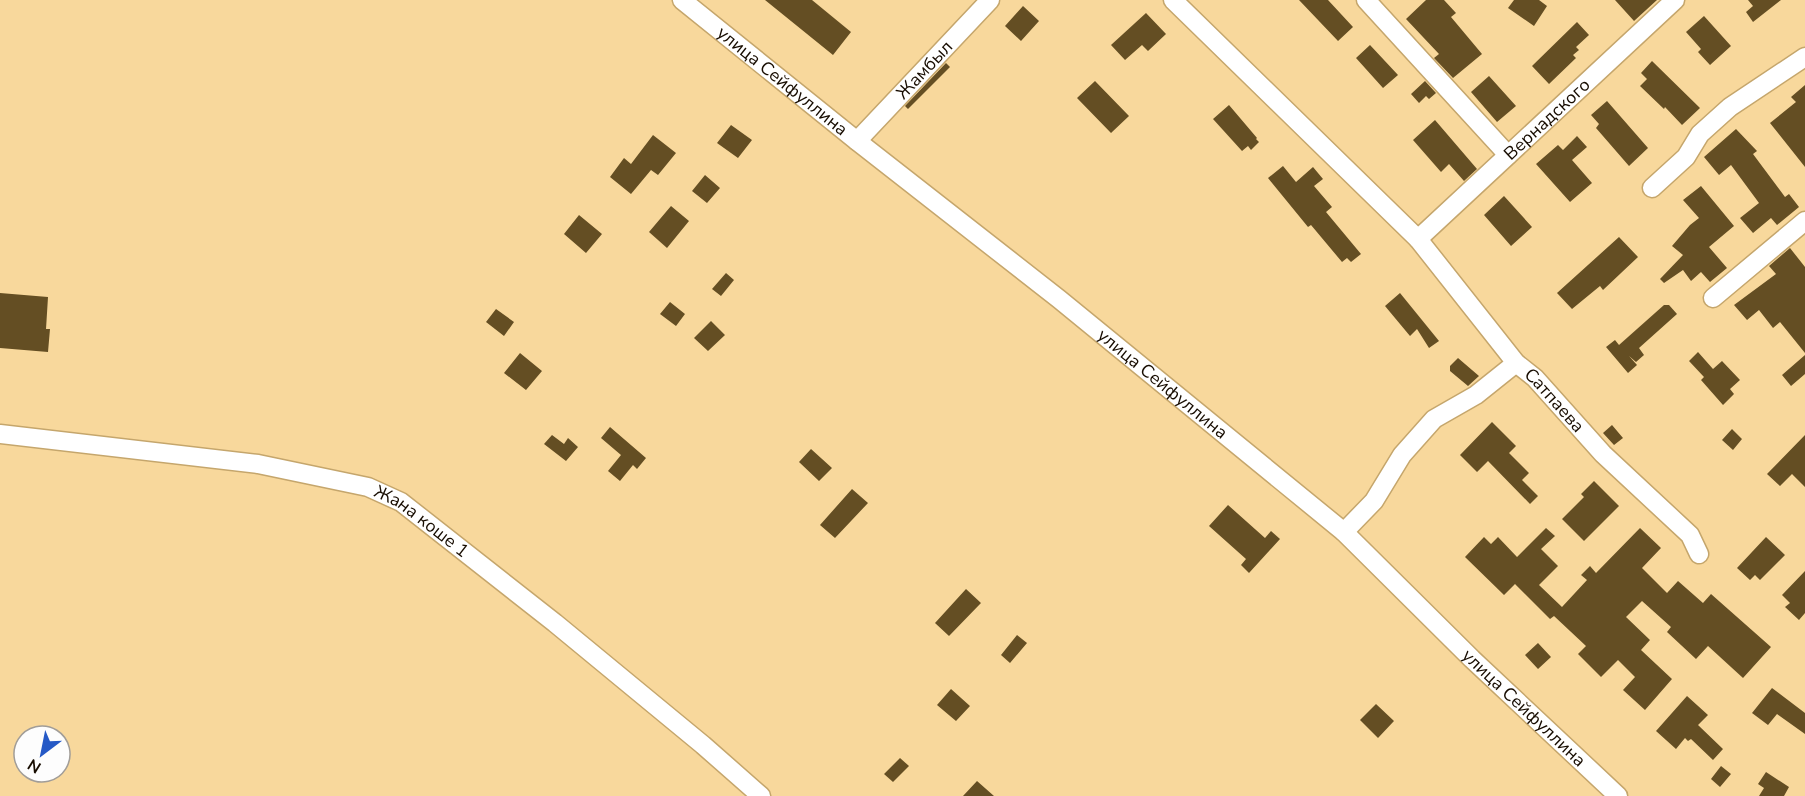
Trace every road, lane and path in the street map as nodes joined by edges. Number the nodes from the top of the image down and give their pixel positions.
1 (682, 0) edge
2 (990, 0) edge
3 (1173, 0) edge
4 (1366, 0) edge
5 (1675, 0) edge
6 (1805, 57) edge
7 (857, 141) junction
8 (1508, 155) junction
9 (1652, 188) dead end
10 (1805, 221) edge
11 (1418, 239) junction
12 (1713, 298) dead end
13 (1516, 363) junction
14 (0, 434) edge
15 (1344, 532) junction
16 (1699, 554) dead end
17 (761, 796) edge
18 (1618, 796) edge

1 - 7 street, улица Сейфуллина
2 - 7 street, Жамбыл
3 - 11 street, Сатпаева
4 - 8 street
5 - 8 street, Вернадского
6 - 9 street
7 - 15 street, улица Сейфуллина
8 - 11 street, Вернадского
10 - 12 street
11 - 13 street, Сатпаева
13 - 15 street
13 - 16 street, Сатпаева
14 - 17 street, Жана коше 1
15 - 18 street, улица Сейфуллина

